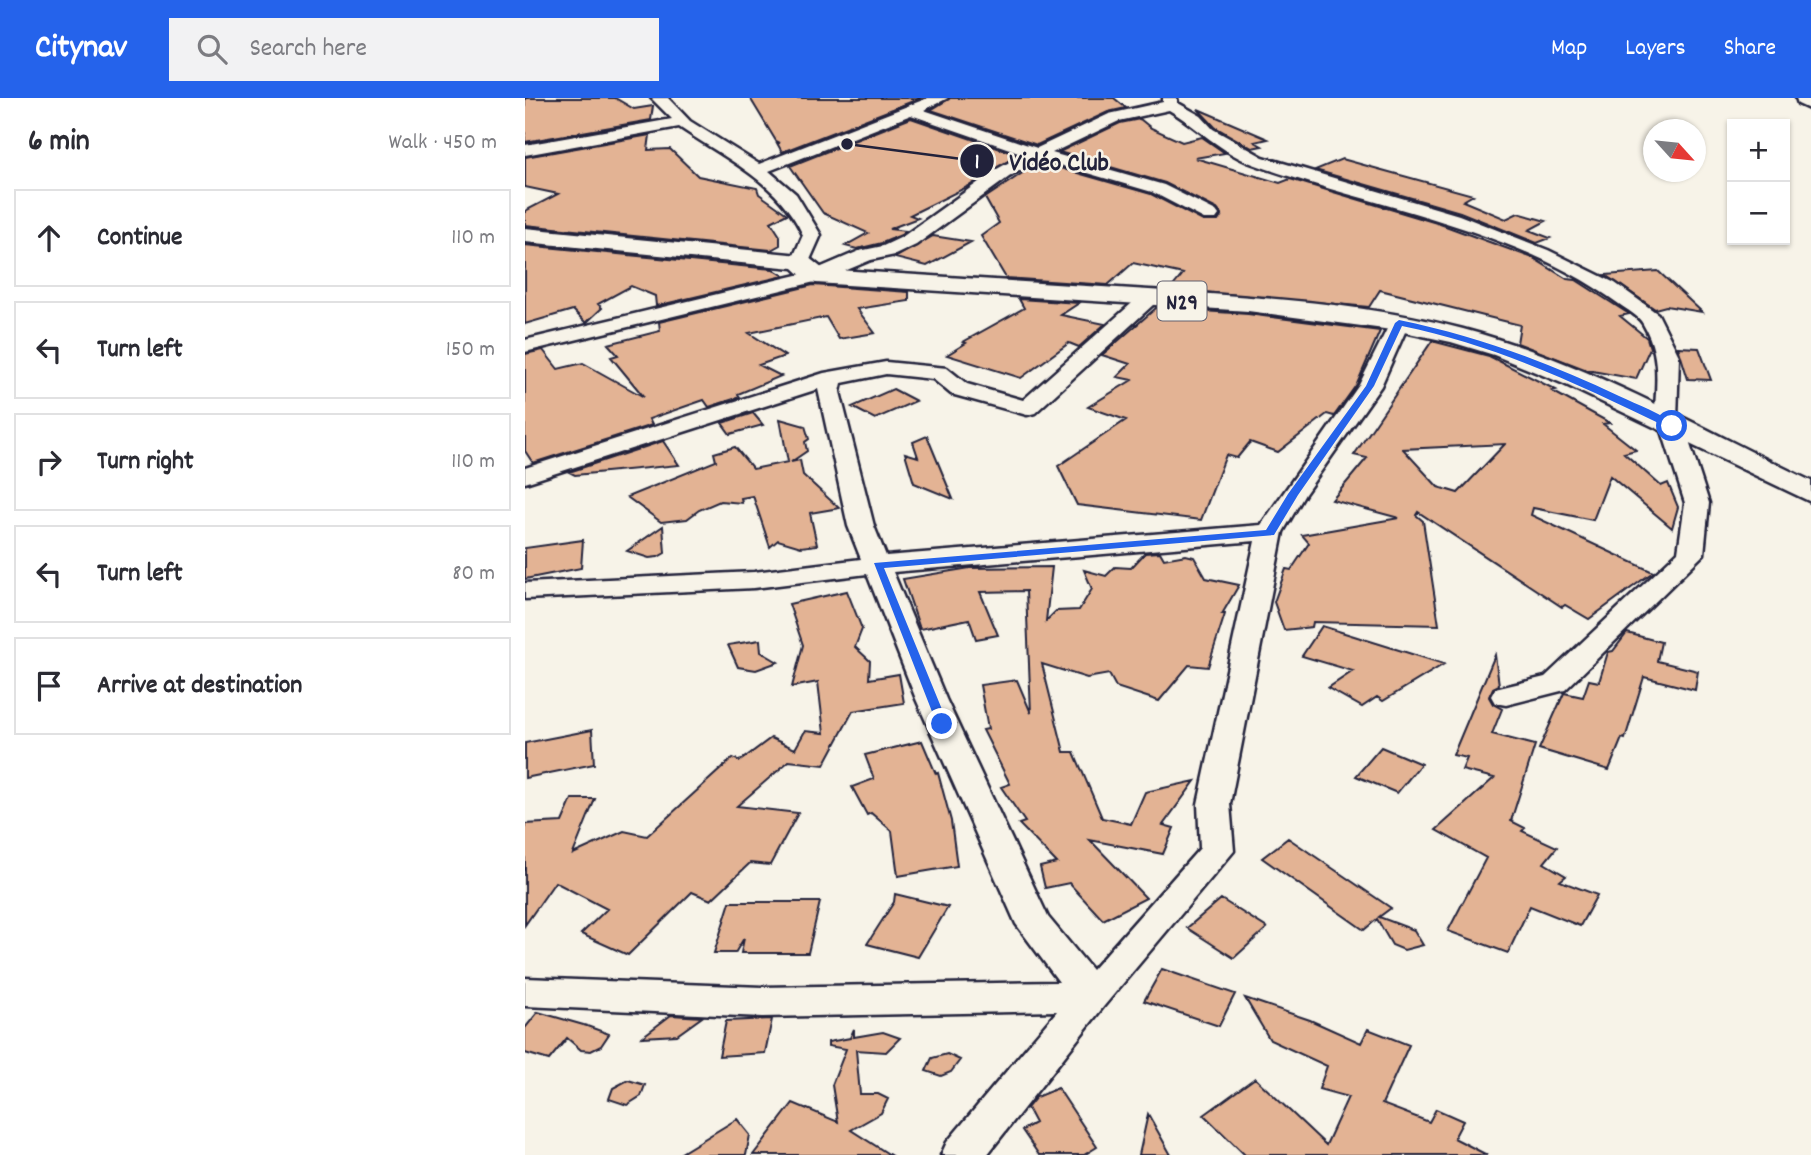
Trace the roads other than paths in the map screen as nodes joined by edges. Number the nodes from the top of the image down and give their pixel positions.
1 (685, 98) edge
2 (892, 98) edge
3 (941, 98) edge
4 (1803, 98) edge
5 (662, 100) edge
6 (1170, 101) edge
7 (1811, 105) edge
8 (914, 108) junction
9 (683, 122) junction
10 (525, 150) edge
11 (1039, 153) junction
12 (760, 169) junction
13 (1210, 215) dead end
14 (525, 235) edge
15 (808, 269) junction
16 (1147, 299) junction
17 (1399, 323) junction
18 (525, 346) edge
19 (832, 378) junction
20 (1669, 424) junction
21 (525, 476) edge
22 (1811, 493) edge
23 (1270, 533) junction
24 (878, 565) junction
25 (525, 591) edge
26 (1506, 696) dead end
27 (525, 992) edge
28 (1091, 996) junction
29 (962, 1155) edge

1 - 5 street
2 - 8 street
3 - 8 street
4 - 7 street
5 - 9 street
6 - 11 street
6 - 20 street
8 - 11 street
8 - 12 street
9 - 10 street
9 - 12 street
11 - 13 street
11 - 15 street
12 - 15 street
14 - 15 main road, N29
15 - 16 main road, N29
15 - 18 street
16 - 17 main road, N29
16 - 19 street
17 - 20 main road, N29
17 - 23 street
19 - 21 street
19 - 24 street
20 - 22 main road, N29
20 - 26 street
23 - 24 street
23 - 28 street
24 - 25 street
24 - 28 street
27 - 28 street
28 - 29 street

